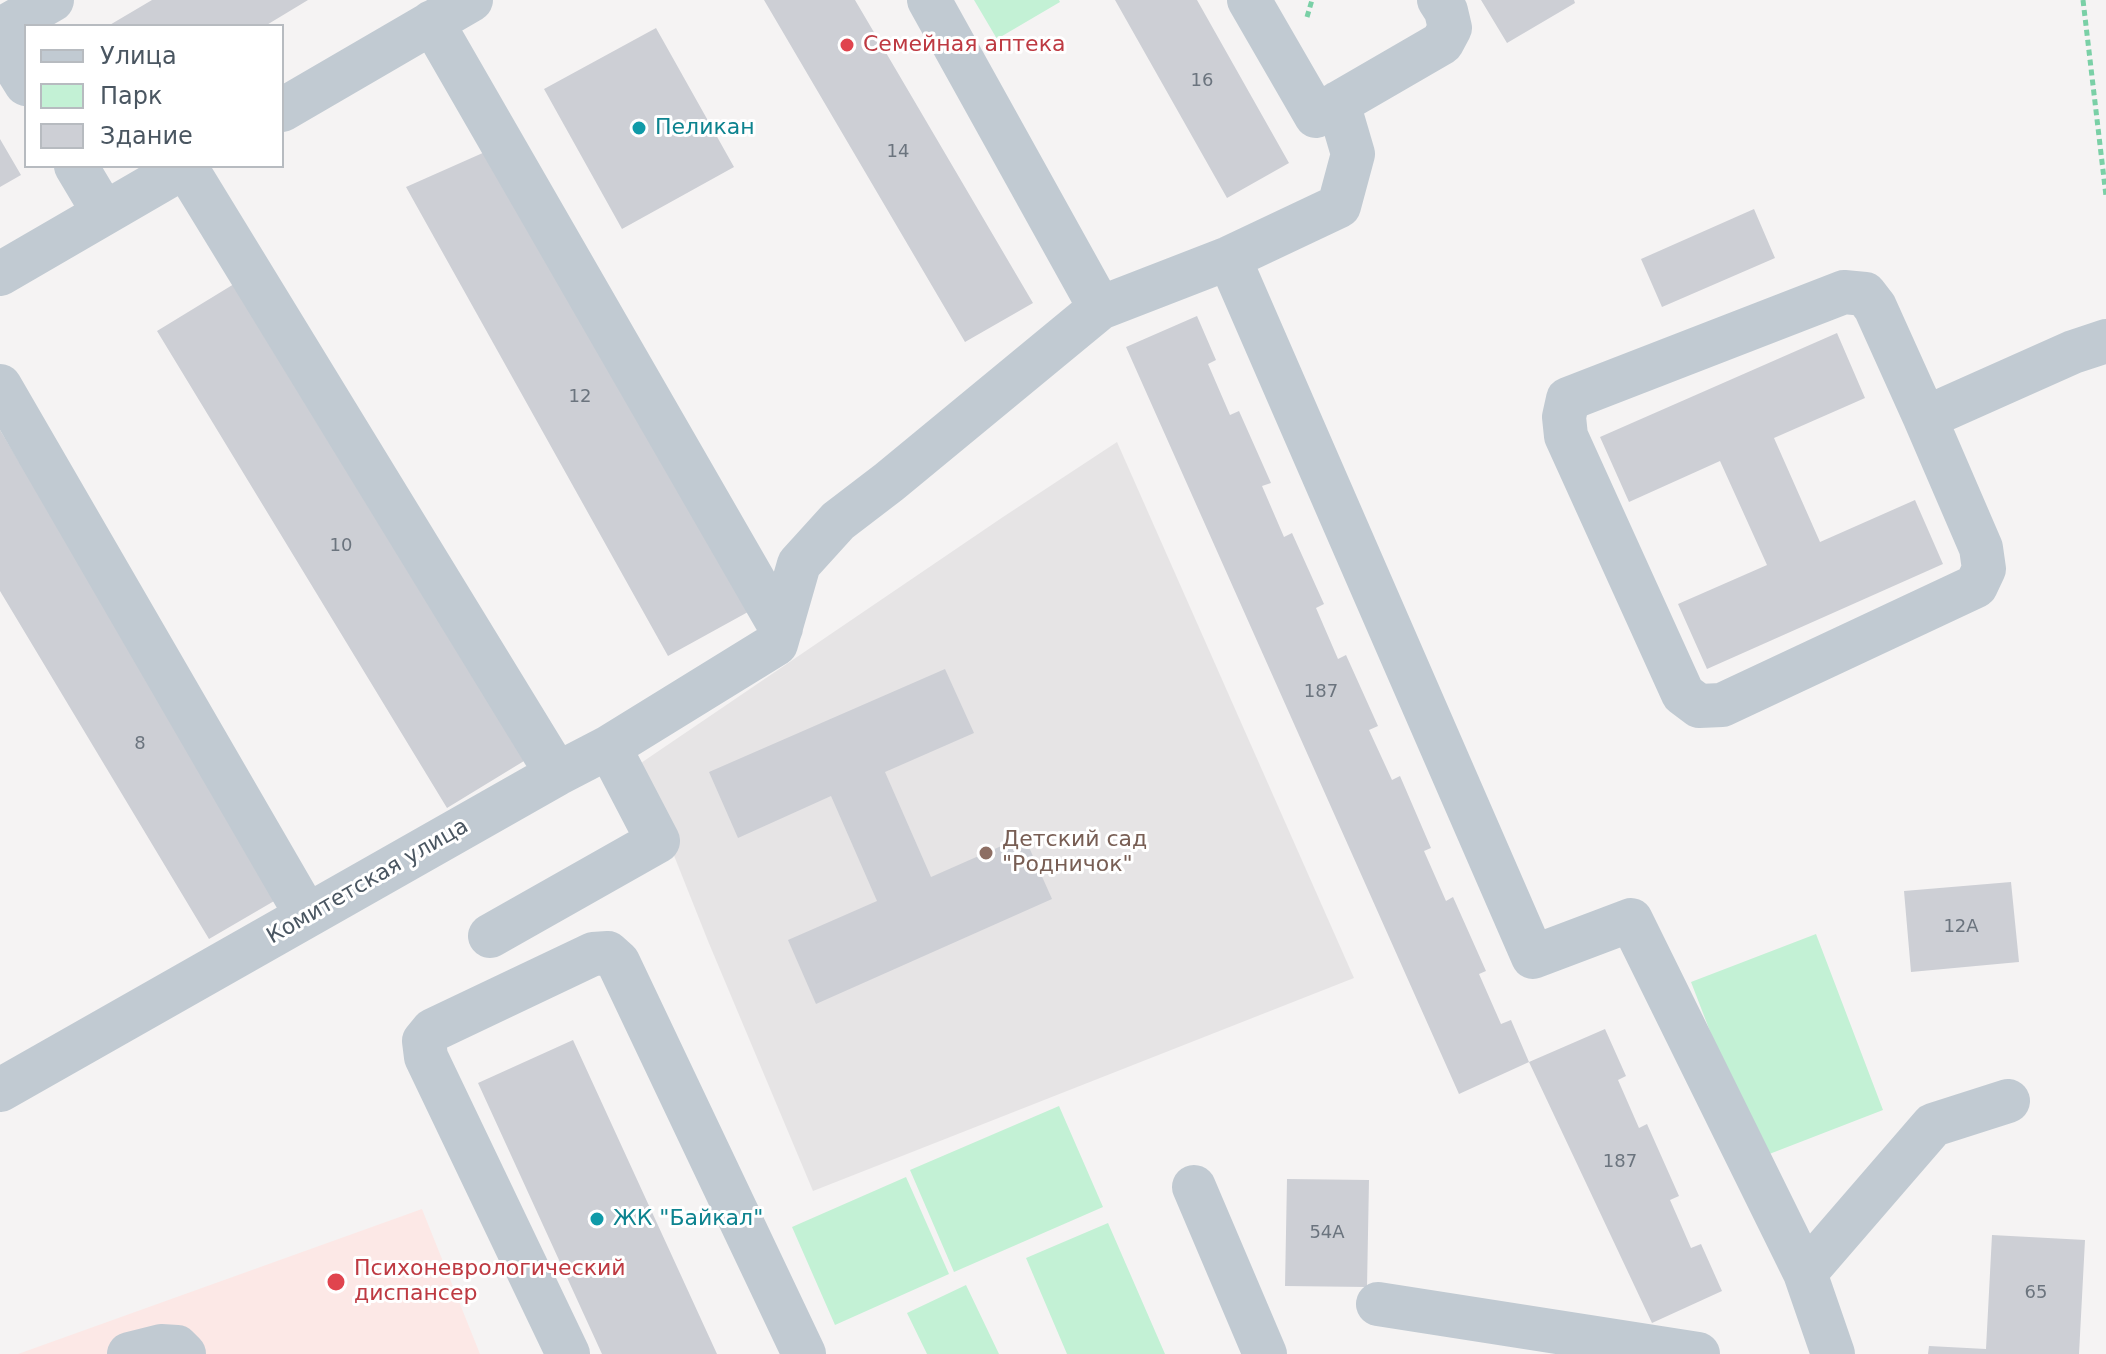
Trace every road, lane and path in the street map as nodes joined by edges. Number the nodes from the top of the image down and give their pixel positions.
1 (52, 0) edge
2 (471, 0) edge
3 (929, 0) edge
4 (1249, 0) edge
5 (1439, 0) edge
6 (2083, 0) edge
7 (432, 22) junction
8 (0, 30) edge
9 (0, 42) edge
10 (24, 81) edge
11 (1338, 103) junction
12 (284, 109) edge
13 (77, 168) edge
14 (183, 168) edge
15 (187, 168) edge
16 (2106, 196) edge
17 (104, 213) junction
18 (1229, 258) junction
19 (0, 274) edge
20 (1100, 308) junction
21 (2106, 341) edge
22 (0, 386) edge
23 (1925, 418) junction
24 (781, 628) junction
25 (609, 747) junction
26 (557, 774) junction
27 (307, 916) junction
28 (490, 936) dead end
29 (0, 1090) edge
30 (2008, 1101) dead end
31 (1194, 1187) dead end
32 (1805, 1273) junction
33 (1378, 1304) dead end
34 (129, 1354) edge
35 (184, 1354) edge
36 (568, 1354) edge
37 (804, 1354) edge
38 (1265, 1354) edge
39 (1698, 1354) edge
40 (1833, 1354) edge

1 - 8 street
2 - 7 street
3 - 20 street
4 - 11 street
5 - 11 street
6 - 16 path
7 - 12 street
7 - 24 street
9 - 10 street
11 - 18 street
13 - 17 street
14 - 17 street
15 - 26 street
17 - 19 street
18 - 20 street
18 - 32 street
20 - 24 street
21 - 23 street
22 - 27 street
23 - 23 street
24 - 25 street, Комитетская улица
25 - 26 street, Комитетская улица
25 - 28 street
26 - 27 street, Комитетская улица
27 - 29 street, Комитетская улица
30 - 32 street
31 - 38 street
32 - 40 street
33 - 39 street
34 - 35 street
36 - 37 street

